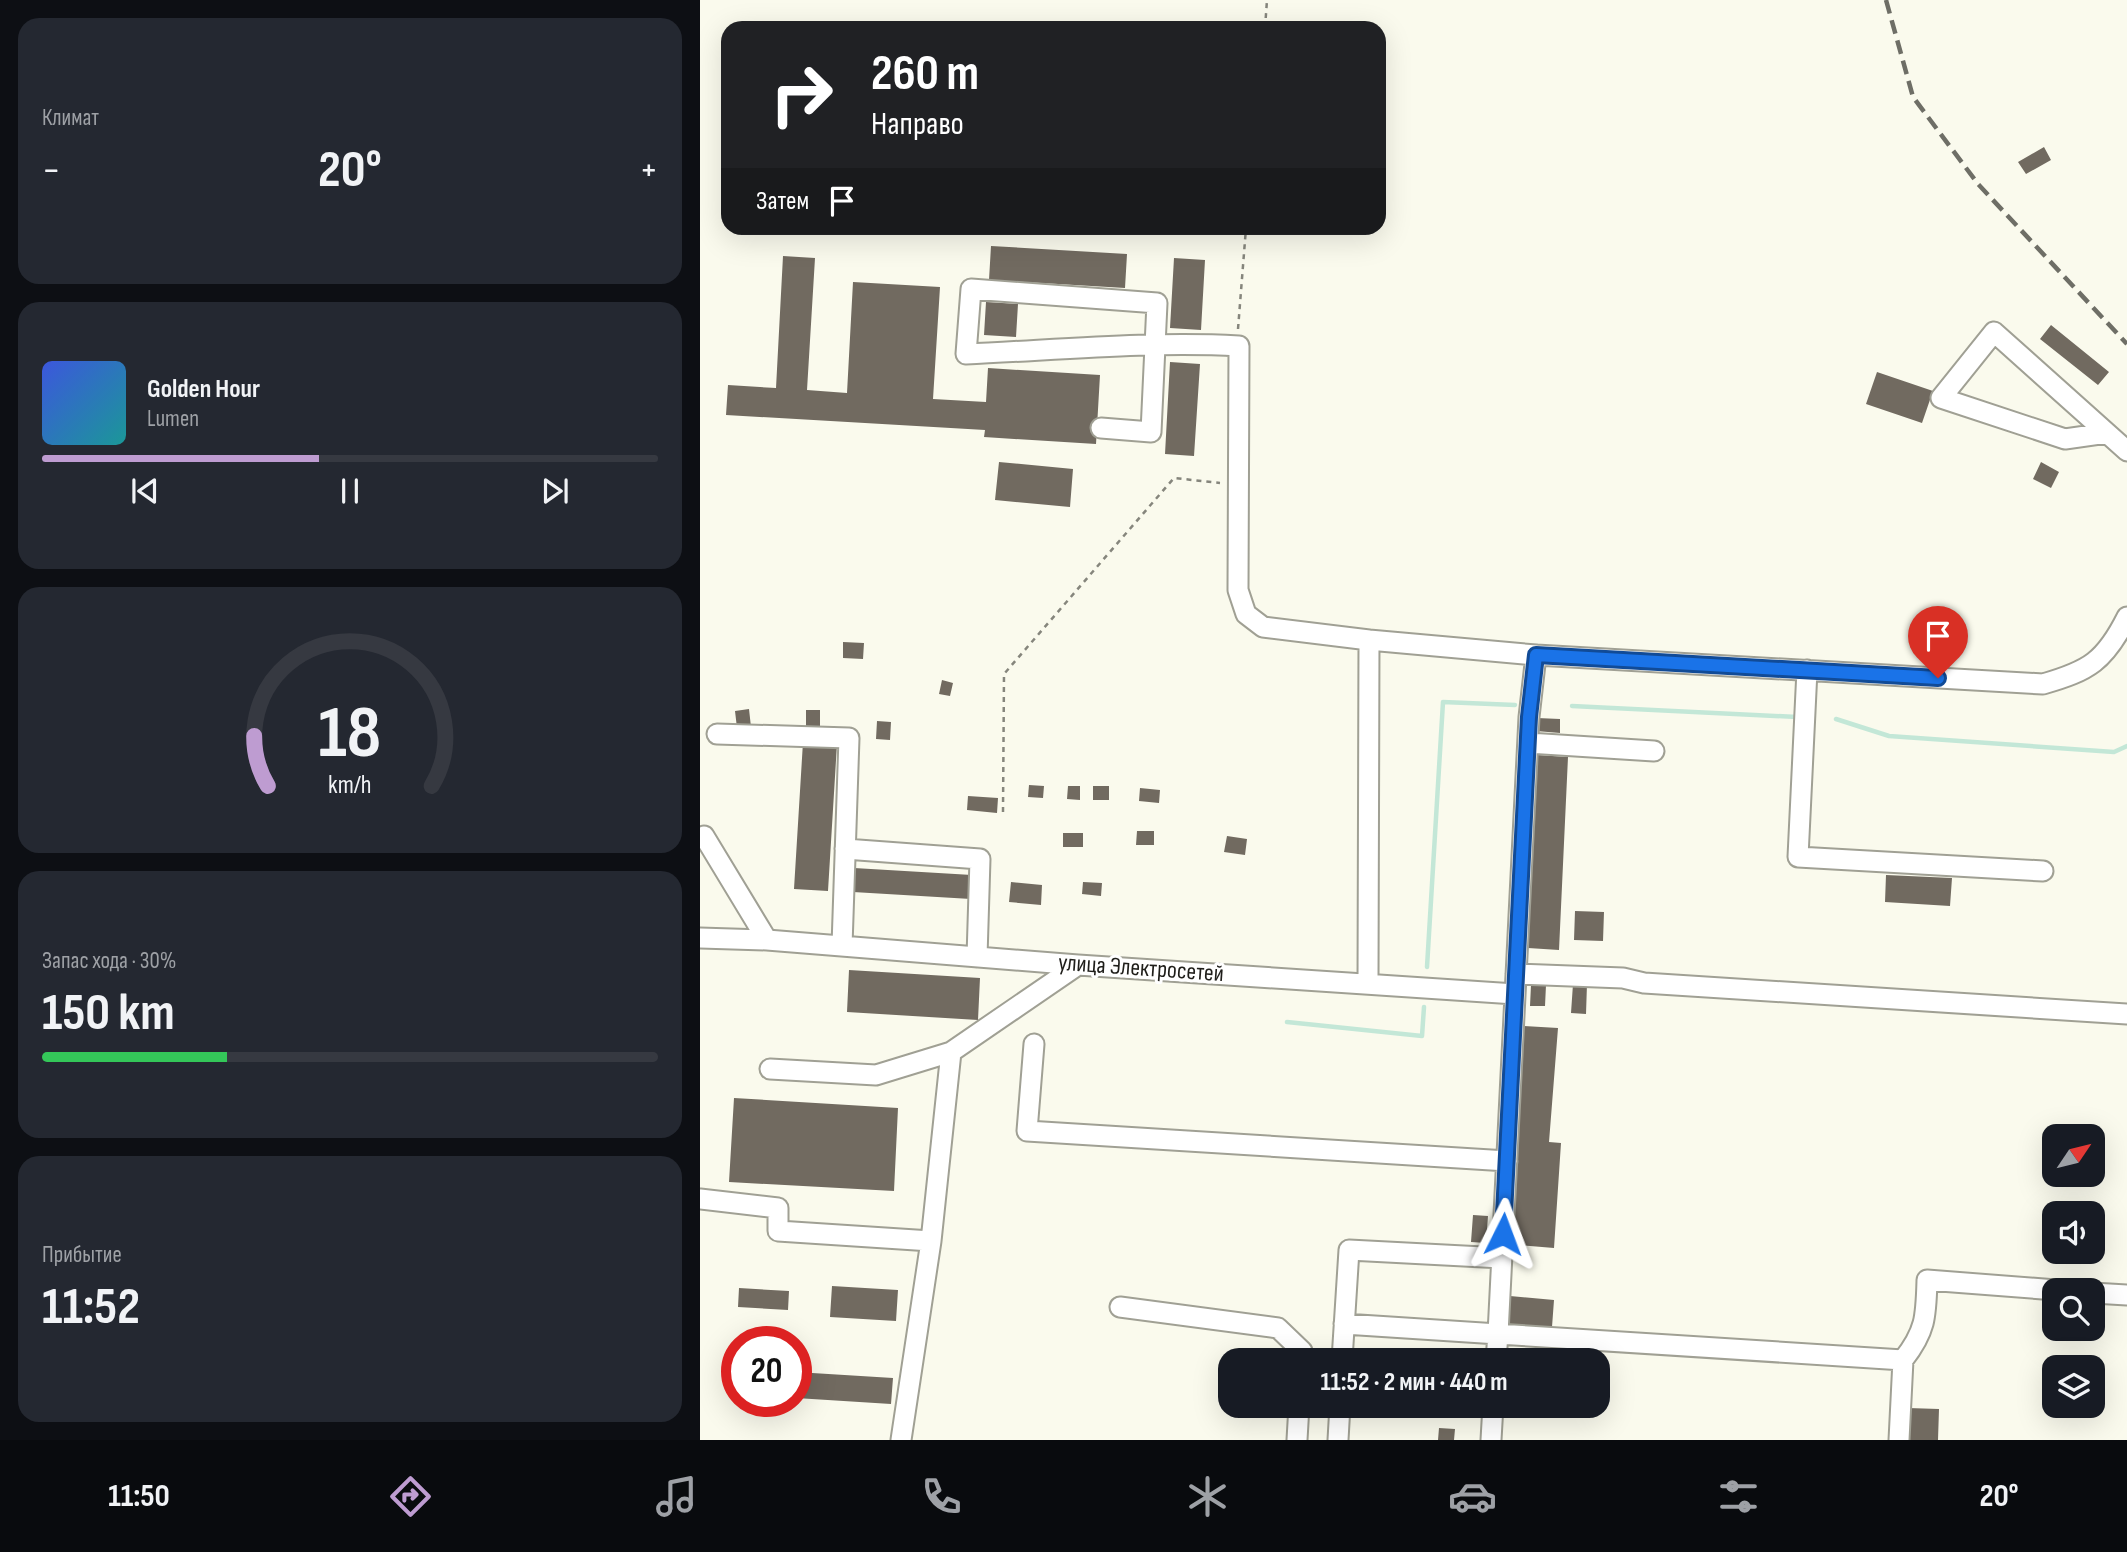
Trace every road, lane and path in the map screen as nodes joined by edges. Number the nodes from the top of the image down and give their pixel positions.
1 (1267, 0) edge
2 (1266, 21) edge
3 (1245, 235) edge
4 (1155, 346) junction
5 (1239, 346) junction
6 (1101, 428) dead end
7 (2107, 433) junction
8 (2127, 451) edge
9 (1238, 484) junction
10 (2127, 617) edge
11 (1369, 640) junction
12 (1536, 655) junction
13 (1807, 670) junction
14 (717, 734) dead end
15 (1528, 743) junction
16 (1654, 751) dead end
17 (1003, 812) dead end
18 (704, 836) dead end
19 (845, 849) junction
20 (2043, 871) dead end
21 (700, 938) edge
22 (767, 940) junction
23 (842, 946) junction
24 (977, 957) junction
25 (1078, 965) junction
26 (1516, 974) junction
27 (1368, 982) junction
28 (1515, 994) junction
29 (2127, 1014) edge
30 (1034, 1044) dead end
31 (951, 1052) junction
32 (770, 1069) dead end
33 (1507, 1161) junction
34 (700, 1199) edge
35 (931, 1241) junction
36 (1502, 1258) junction
37 (2042, 1289) edge
38 (2105, 1294) edge
39 (2127, 1295) edge
40 (1120, 1307) dead end
41 (1344, 1324) junction
42 (1498, 1334) junction
43 (1299, 1348) edge
44 (1343, 1348) edge
45 (1497, 1348) edge
46 (1903, 1360) junction
47 (1298, 1418) edge
48 (1339, 1418) edge
49 (1492, 1418) edge
50 (901, 1440) edge
51 (1297, 1440) edge
52 (1338, 1440) edge
53 (1491, 1440) edge
54 (1899, 1440) edge

1 - 2 path
3 - 5 path
4 - 4 street
4 - 5 street
4 - 6 street
5 - 9 street
7 - 7 street
7 - 8 street
9 - 11 street
9 - 17 path
10 - 13 street
11 - 12 street
11 - 27 street
12 - 13 street
12 - 15 street
13 - 20 street
14 - 19 street
15 - 16 street
15 - 26 street
18 - 22 street
19 - 23 street
19 - 24 street
21 - 22 street, улица Электросетей
22 - 23 street, улица Электросетей
23 - 24 street, улица Электросетей
24 - 25 street, улица Электросетей
25 - 27 street, улица Электросетей
25 - 31 street
26 - 28 street
26 - 29 street
27 - 28 street, улица Электросетей
28 - 33 street
30 - 33 street
31 - 32 street
31 - 35 street
33 - 36 street
34 - 35 street
35 - 50 street
36 - 41 street
36 - 42 street
37 - 46 street
38 - 39 street
40 - 43 street
41 - 42 street
41 - 44 street
42 - 45 street
42 - 46 street
46 - 54 street
47 - 51 street
48 - 52 street
49 - 53 street

